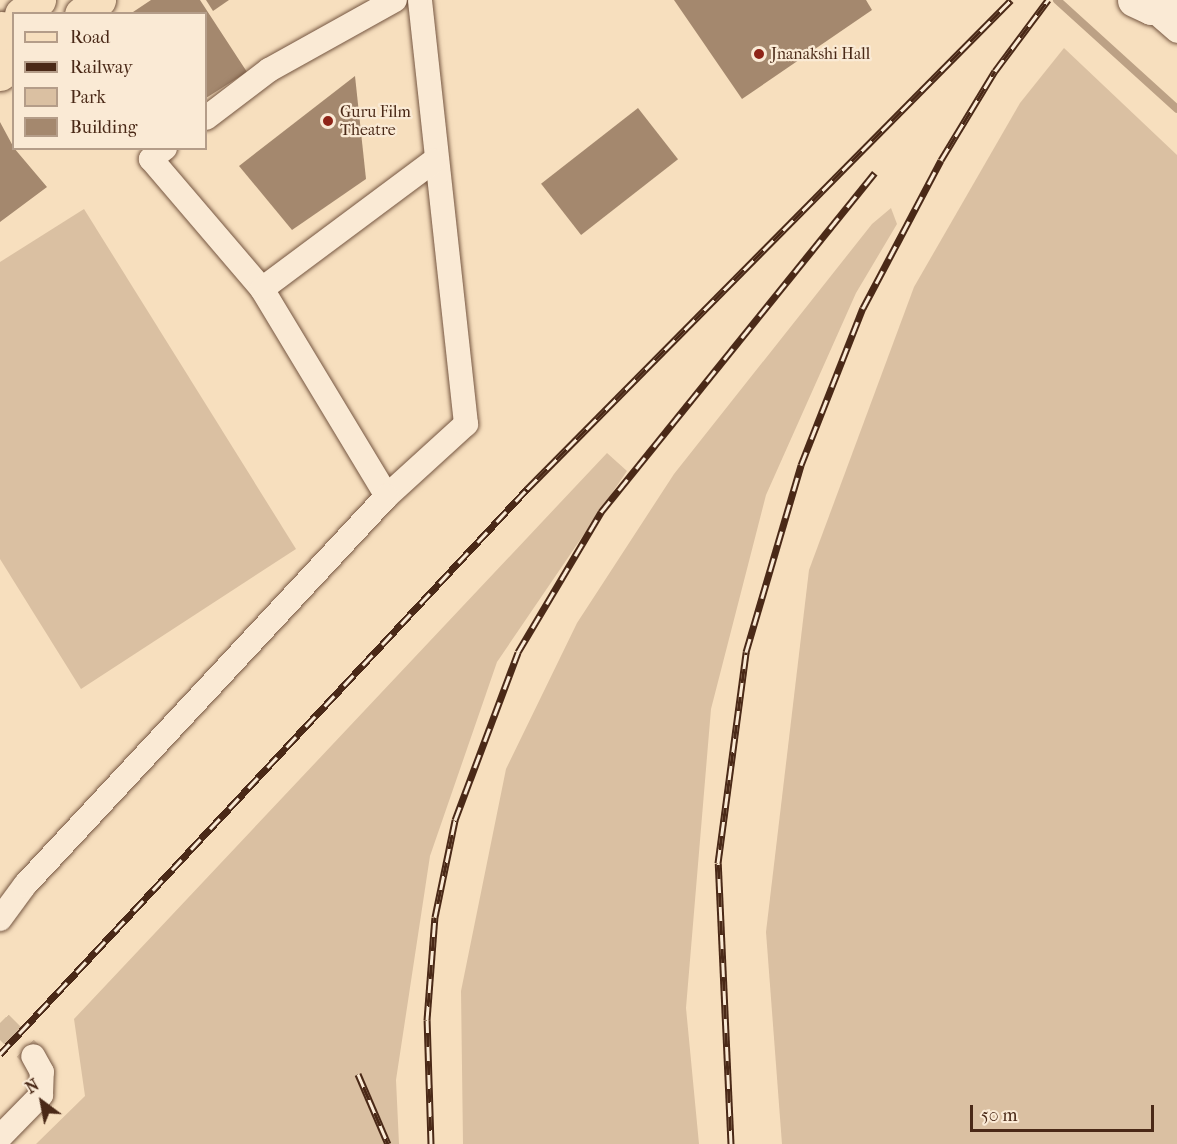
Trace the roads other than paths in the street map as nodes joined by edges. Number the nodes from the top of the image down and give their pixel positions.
1 (39, 0) edge
2 (99, 0) edge
3 (395, 0) edge
4 (420, 0) edge
5 (1154, 4) edge
6 (24, 12) edge
7 (84, 12) edge
8 (0, 28) edge
9 (1177, 31) edge
10 (12, 45) edge
11 (207, 117) edge
12 (162, 150) edge
13 (434, 161) junction
14 (262, 289) junction
15 (387, 496) junction
16 (0, 919) edge
17 (33, 1056) tunnel mouth
18 (0, 1137) edge

1 - 6 main road
2 - 7 main road
3 - 11 street
4 - 13 street
5 - 9 street
8 - 10 main road
12 - 14 street
13 - 14 street
13 - 15 street
14 - 15 street
15 - 16 street
17 - 18 street

